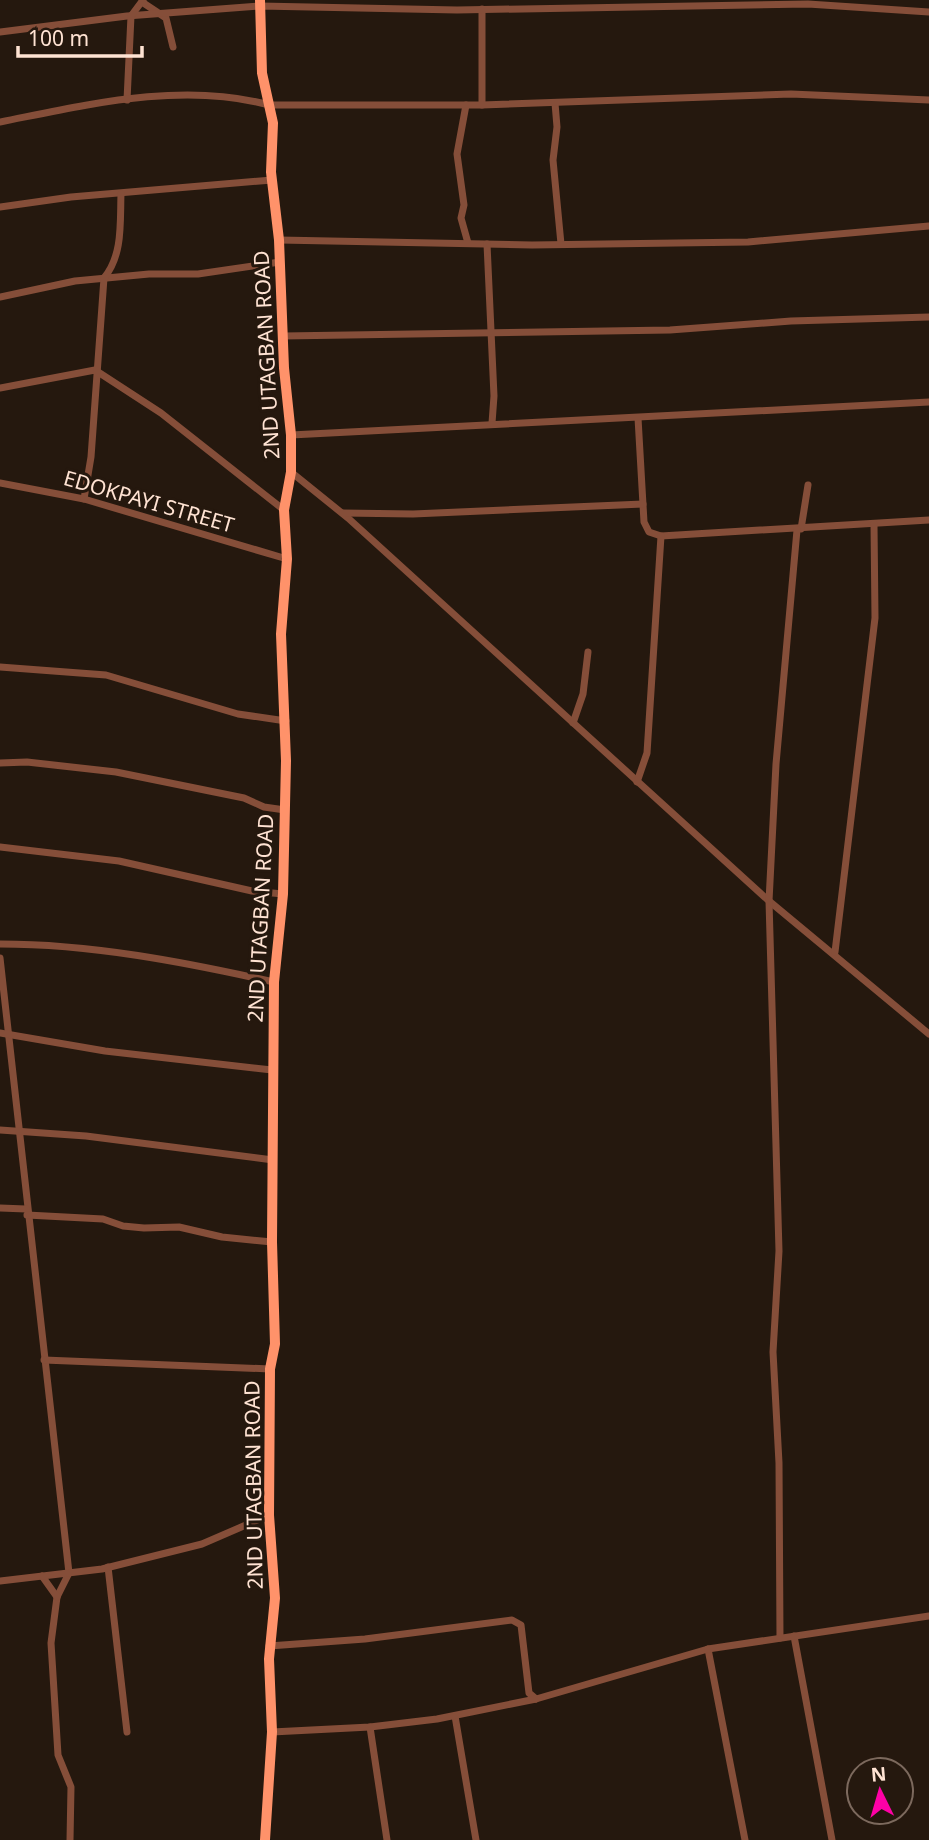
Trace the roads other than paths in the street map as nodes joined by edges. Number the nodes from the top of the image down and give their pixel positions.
1 (457, 0) edge
2 (143, 1) edge
3 (260, 3) edge
4 (367, 4) edge
5 (539, 4) edge
6 (482, 9) junction
7 (457, 10) junction
8 (929, 12) edge
9 (159, 14) junction
10 (131, 16) junction
11 (0, 32) edge
12 (173, 47) dead end
13 (127, 100) junction
14 (929, 100) edge
15 (555, 103) junction
16 (269, 105) junction
17 (466, 105) junction
18 (482, 105) junction
19 (0, 122) edge
20 (272, 180) junction
21 (121, 194) junction
22 (0, 207) edge
23 (929, 226) edge
24 (279, 240) junction
25 (468, 243) junction
26 (487, 244) junction
27 (561, 244) junction
28 (280, 262) junction
29 (104, 278) junction
30 (0, 297) edge
31 (929, 317) edge
32 (491, 333) junction
33 (283, 336) junction
34 (95, 370) junction
35 (0, 388) edge
36 (929, 402) edge
37 (638, 418) junction
38 (492, 423) dead end
39 (291, 435) junction
40 (291, 472) junction
41 (0, 482) edge
42 (808, 485) dead end
43 (84, 499) junction
44 (643, 504) junction
45 (284, 510) junction
46 (342, 513) junction
47 (929, 520) edge
48 (874, 524) junction
49 (799, 529) junction
50 (661, 536) junction
51 (287, 559) junction
52 (589, 652) dead end
53 (0, 667) edge
54 (286, 721) junction
55 (573, 723) junction
56 (0, 763) edge
57 (638, 782) junction
58 (285, 810) junction
59 (0, 847) edge
60 (283, 894) junction
61 (769, 901) junction
62 (0, 944) edge
63 (835, 952) dead end
64 (0, 958) edge
65 (274, 982) junction
66 (0, 1033) edge
67 (929, 1034) edge
68 (9, 1036) junction
69 (272, 1070) junction
70 (19, 1129) junction
71 (0, 1130) edge
72 (273, 1160) junction
73 (0, 1208) edge
74 (26, 1212) junction
75 (272, 1242) junction
76 (44, 1360) junction
77 (270, 1369) junction
78 (269, 1515) junction
79 (108, 1567) junction
80 (69, 1573) junction
81 (42, 1576) junction
82 (0, 1581) edge
83 (57, 1597) junction
84 (929, 1616) edge
85 (793, 1636) junction
86 (779, 1638) junction
87 (269, 1646) junction
88 (708, 1649) junction
89 (536, 1699) junction
90 (454, 1716) junction
91 (370, 1727) junction
92 (127, 1732) dead end
93 (272, 1732) junction
94 (70, 1840) edge
95 (265, 1840) edge
96 (387, 1840) edge
97 (476, 1840) edge
98 (745, 1840) edge
99 (832, 1840) edge

1 - 7 street
2 - 9 street
2 - 10 street
3 - 4 street
3 - 9 street
3 - 16 street, 2ND UTAGBAN ROAD
4 - 7 street
5 - 6 street
5 - 8 street
6 - 7 street
6 - 18 street
9 - 10 street
9 - 12 street
10 - 11 street
10 - 13 street
13 - 16 street
13 - 19 street
14 - 15 street
15 - 18 street
15 - 27 street
16 - 17 street
16 - 20 street, 2ND UTAGBAN ROAD
17 - 18 street
17 - 25 street
20 - 21 street
20 - 24 street, 2ND UTAGBAN ROAD
21 - 22 street
21 - 29 street
23 - 27 street
24 - 25 street
24 - 28 street, 2ND UTAGBAN ROAD
25 - 26 street
26 - 27 street
26 - 32 street
28 - 29 street
28 - 33 street, 2ND UTAGBAN ROAD
29 - 30 street
29 - 34 street
31 - 32 street
32 - 33 street
32 - 38 street
33 - 39 street, 2ND UTAGBAN ROAD
34 - 35 street
34 - 43 street
34 - 45 street
36 - 37 street
37 - 39 street
37 - 44 street
39 - 40 street, 2ND UTAGBAN ROAD
40 - 45 street, 2ND UTAGBAN ROAD
40 - 46 street
41 - 43 street, EDOKPAYI STREET
42 - 49 street
43 - 51 street, EDOKPAYI STREET
44 - 46 street
44 - 50 street
45 - 51 street, 2ND UTAGBAN ROAD
46 - 55 street
47 - 48 street
48 - 49 street
48 - 63 street
49 - 50 street
49 - 61 street
50 - 57 street
51 - 54 street, 2ND UTAGBAN ROAD
52 - 55 street
53 - 54 street
54 - 58 street, 2ND UTAGBAN ROAD
55 - 57 street
56 - 58 street
57 - 61 street
58 - 60 street, 2ND UTAGBAN ROAD
59 - 60 street
60 - 65 street, 2ND UTAGBAN ROAD
61 - 67 street
61 - 86 street
62 - 65 street
64 - 68 street
65 - 69 street, 2ND UTAGBAN ROAD
66 - 68 street
68 - 69 street
68 - 70 street
69 - 72 street, 2ND UTAGBAN ROAD
70 - 71 street
70 - 72 street
70 - 74 street
72 - 75 street, 2ND UTAGBAN ROAD
73 - 74 street
74 - 75 street
74 - 76 street
75 - 77 street, 2ND UTAGBAN ROAD
76 - 77 street
76 - 80 street
77 - 78 street, 2ND UTAGBAN ROAD
78 - 79 street
78 - 87 street, 2ND UTAGBAN ROAD
79 - 80 street
79 - 92 street
80 - 81 street
80 - 83 street
81 - 82 street
81 - 83 street
83 - 94 street
84 - 85 street
85 - 86 street
85 - 99 street
86 - 88 street
87 - 89 street
87 - 93 street, 2ND UTAGBAN ROAD
88 - 89 street
88 - 98 street
89 - 90 street
90 - 91 street
90 - 97 street
91 - 93 street
91 - 96 street
93 - 95 street, 2ND UTAGBAN ROAD

